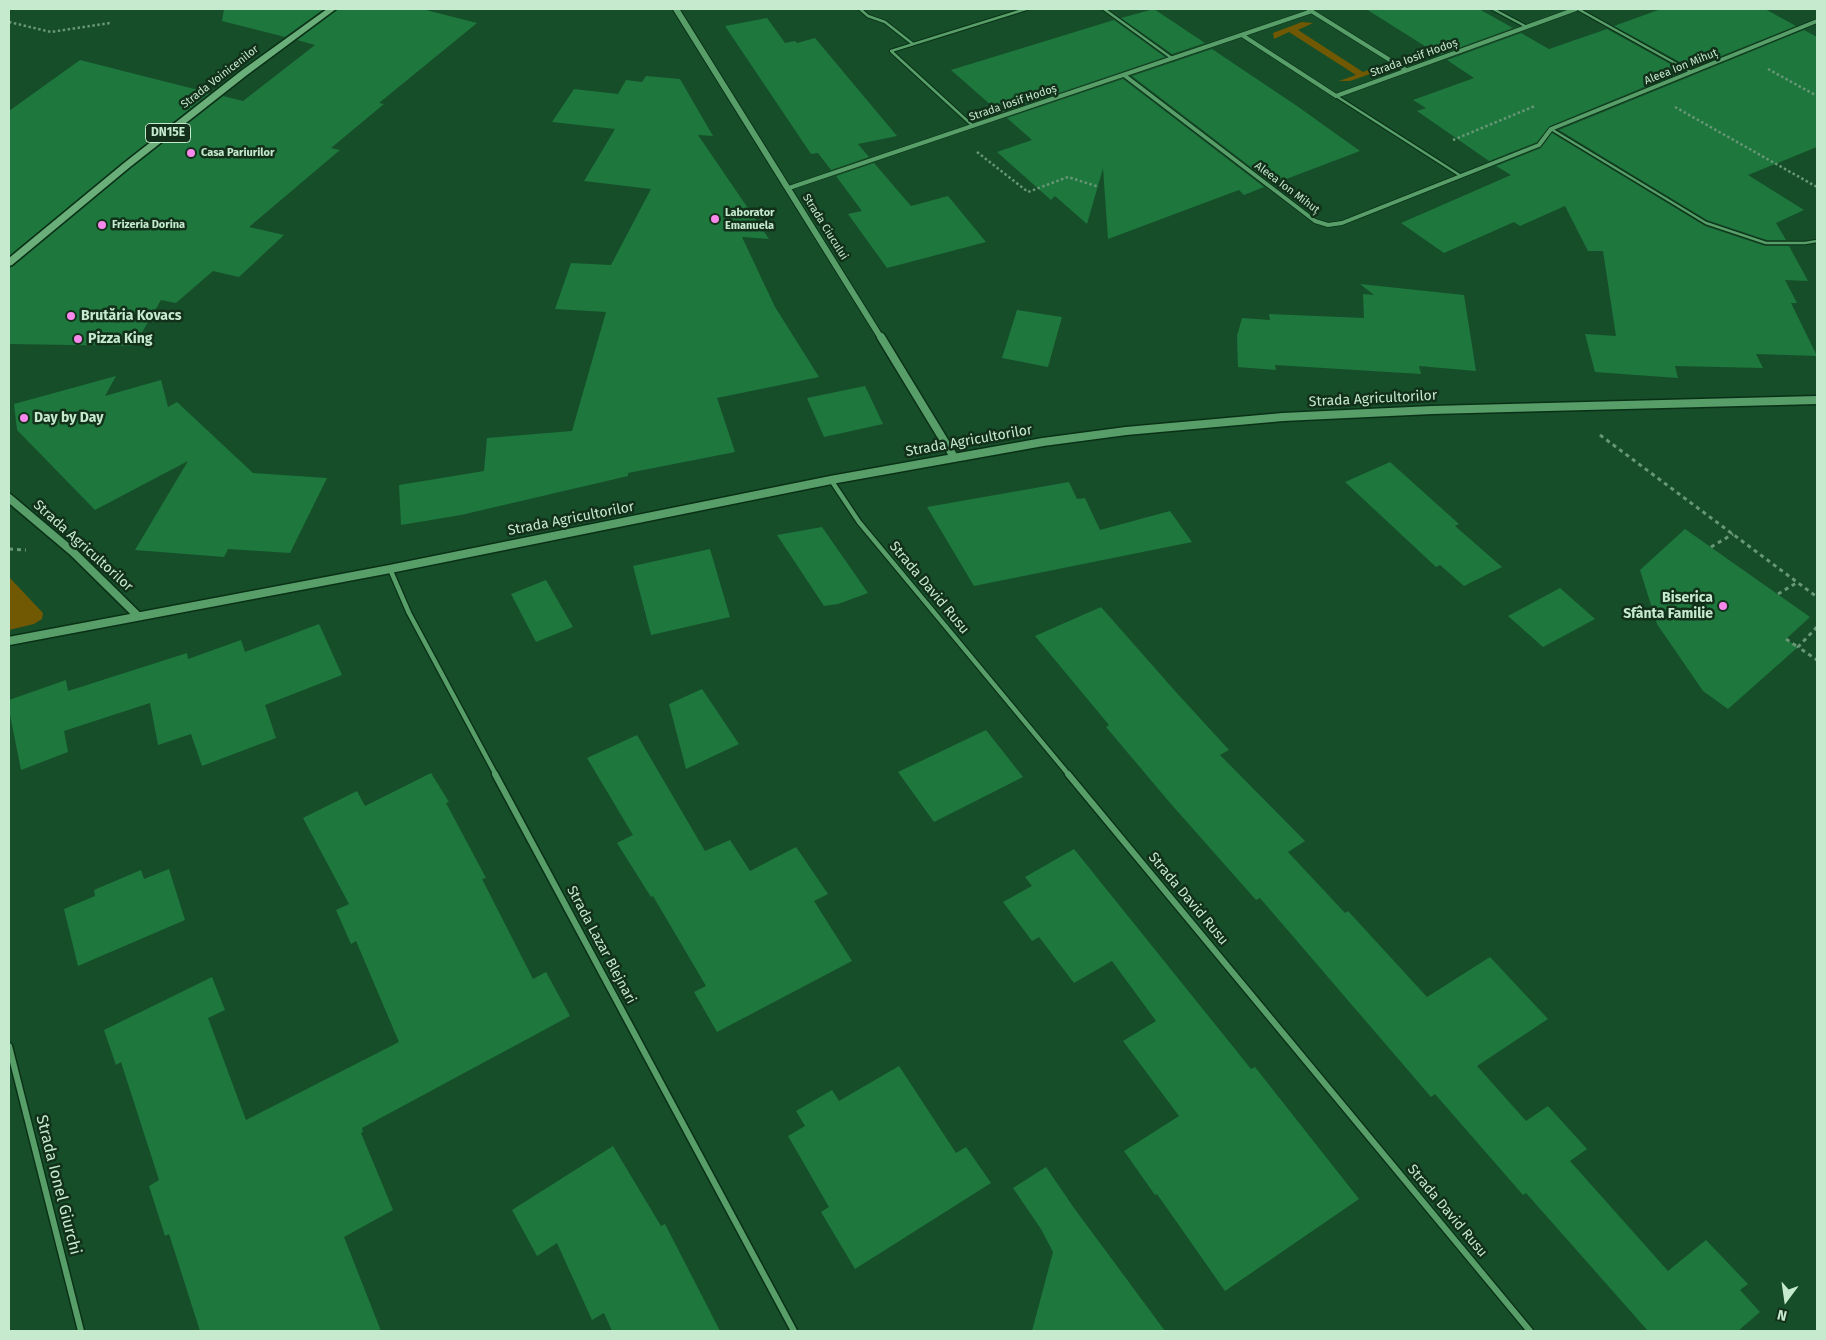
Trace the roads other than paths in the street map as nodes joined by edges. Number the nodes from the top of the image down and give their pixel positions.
1 (332, 9) edge
2 (676, 9) edge
3 (860, 9) edge
4 (1026, 9) edge
5 (1104, 9) edge
6 (1308, 9) edge
7 (1493, 9) edge
8 (1577, 9) edge
9 (1312, 11) junction
10 (1817, 21) edge
11 (1525, 26) junction
12 (1242, 35) junction
13 (913, 44) junction
14 (1173, 59) junction
15 (1406, 70) junction
16 (1691, 72) junction
17 (1124, 75) junction
18 (1336, 96) junction
19 (974, 126) junction
20 (1551, 129) junction
21 (1461, 176) junction
22 (789, 188) junction
23 (1817, 241) edge
24 (9, 263) edge
25 (1817, 400) edge
26 (954, 457) junction
27 (831, 480) junction
28 (9, 498) edge
29 (390, 569) junction
30 (138, 616) junction
31 (9, 641) edge
32 (9, 1046) edge
33 (82, 1331) edge
34 (794, 1331) edge
35 (1530, 1331) edge

1 - 24 main road, Strada Voinicenilor / DN15E
2 - 22 street, Strada Ciucului
3 - 13 lane
4 - 13 lane
5 - 14 lane
6 - 9 street
7 - 11 lane
8 - 11 street, Strada Iosif Hodoș
8 - 16 lane
9 - 12 street, Strada Iosif Hodoș
9 - 15 street
10 - 16 street, Aleea Ion Mihuț
11 - 15 street, Strada Iosif Hodoș
12 - 14 street, Strada Iosif Hodoș
12 - 18 street
13 - 19 lane
14 - 17 street, Strada Iosif Hodoș
15 - 18 street, Strada Iosif Hodoș
16 - 20 street, Aleea Ion Mihuț
17 - 19 street, Strada Iosif Hodoș
17 - 21 street, Aleea Ion Mihuț
18 - 21 lane
19 - 22 street, Strada Iosif Hodoș
20 - 21 street, Aleea Ion Mihuț
20 - 23 lane
22 - 26 street, Strada Ciucului
25 - 26 street, Strada Agricultorilor
26 - 27 street, Strada Agricultorilor
27 - 29 street, Strada Agricultorilor
27 - 35 street, Strada David Rusu
28 - 30 street, Strada Agricultorilor
29 - 30 street, Strada Agricultorilor
29 - 34 street, Strada Lazar Blejnari
30 - 31 street, Strada Agricultorilor
32 - 33 street, Strada Ionel Giurchi

